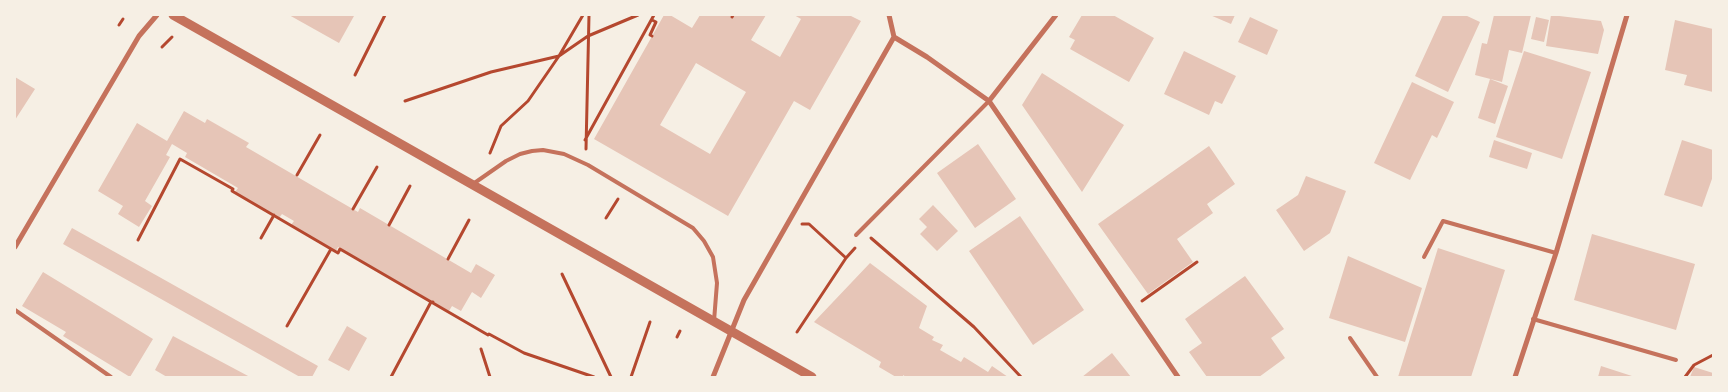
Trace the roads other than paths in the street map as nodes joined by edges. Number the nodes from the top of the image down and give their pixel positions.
1 (158, 15) edge
2 (173, 15) edge
3 (889, 15) edge
4 (1056, 15) edge
5 (1627, 15) edge
6 (894, 37) junction
7 (989, 101) junction
8 (472, 184) junction
9 (856, 235) dead end
10 (15, 247) edge
11 (1556, 253) junction
12 (1424, 257) dead end
13 (15, 310) edge
14 (1533, 319) junction
15 (714, 322) junction
16 (731, 332) junction
17 (1350, 338) dead end
18 (1676, 360) dead end
19 (112, 377) edge
20 (713, 377) edge
21 (812, 377) edge
22 (1178, 377) edge
23 (1378, 377) edge
24 (1515, 377) edge

1 - 10 street
2 - 8 street
3 - 6 street
4 - 7 street
5 - 11 street
6 - 7 street
6 - 16 street
7 - 9 lane
7 - 22 street
8 - 15 street
8 - 15 lane
11 - 12 lane
11 - 14 street
13 - 19 lane
14 - 18 lane
14 - 24 street
15 - 16 street
16 - 20 street
16 - 21 street
17 - 23 lane

